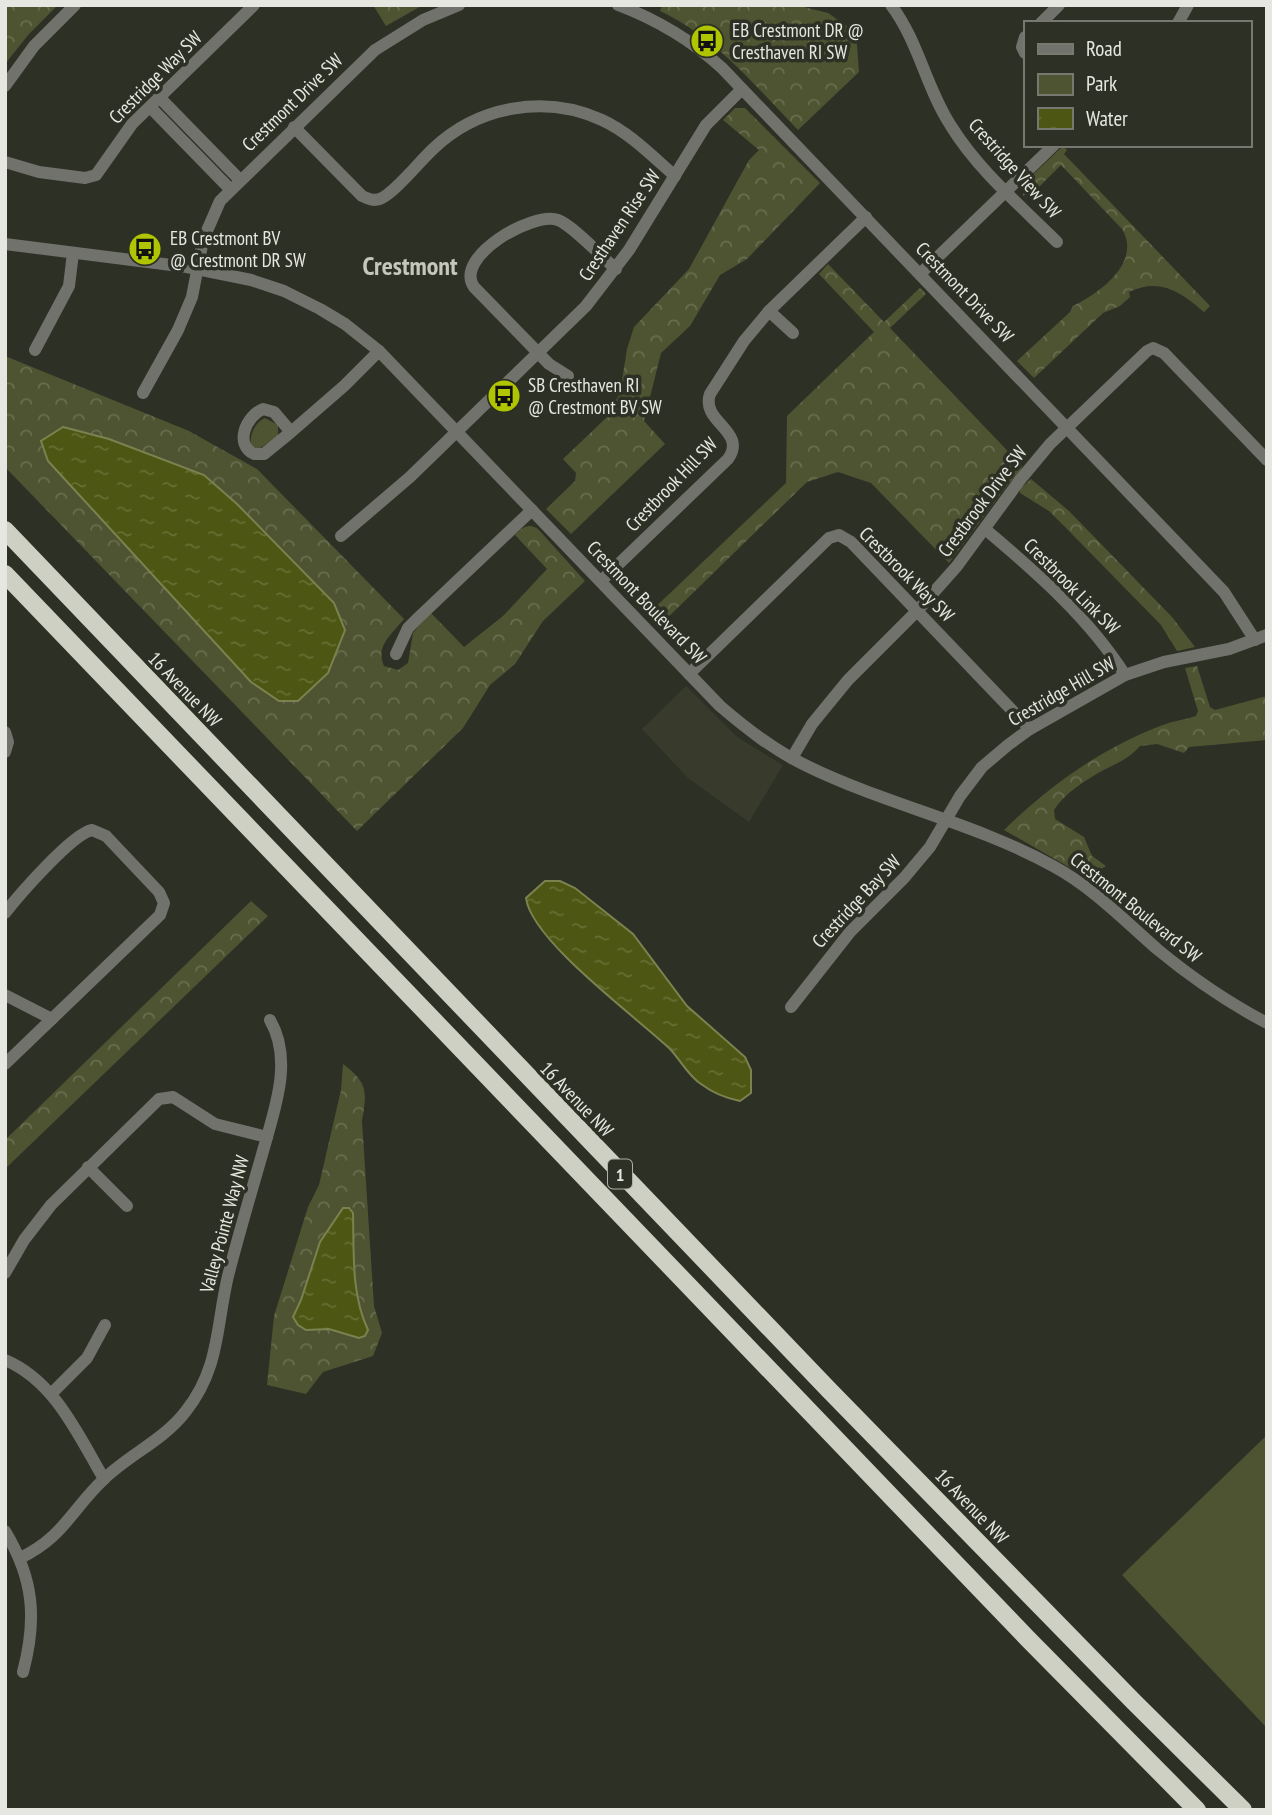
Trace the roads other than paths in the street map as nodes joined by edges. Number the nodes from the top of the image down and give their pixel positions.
1 (75, 5) edge
2 (254, 5) edge
3 (459, 5) edge
4 (618, 5) edge
5 (891, 5) edge
6 (1059, 5) edge
7 (1188, 5) edge
8 (445, 8) edge
9 (1043, 21) edge
10 (1179, 21) edge
11 (5, 86) edge
12 (742, 89) junction
13 (155, 102) junction
14 (294, 127) junction
15 (1052, 147) edge
16 (5, 162) edge
17 (675, 176) junction
18 (235, 185) junction
19 (1007, 191) junction
20 (866, 217) junction
21 (1057, 242) dead end
22 (5, 244) edge
23 (72, 253) junction
24 (198, 268) junction
25 (616, 269) junction
26 (920, 274) junction
27 (769, 311) junction
28 (793, 332) dead end
29 (35, 350) dead end
30 (379, 351) junction
31 (538, 353) junction
32 (568, 376) dead end
33 (143, 393) dead end
34 (1067, 426) junction
35 (457, 431) junction
36 (291, 432) dead end
37 (1267, 460) edge
38 (532, 510) junction
39 (985, 529) junction
40 (5, 530) edge
41 (341, 536) dead end
42 (5, 574) edge
43 (601, 581) junction
44 (918, 610) junction
45 (1261, 637) edge
46 (396, 654) dead end
47 (689, 674) junction
48 (1125, 675) junction
49 (1030, 729) junction
50 (5, 732) edge
51 (5, 752) edge
52 (792, 758) junction
53 (948, 820) junction
54 (5, 913) edge
55 (5, 995) edge
56 (791, 1007) dead end
57 (52, 1020) junction
58 (270, 1020) dead end
59 (1267, 1023) edge
60 (5, 1064) edge
61 (267, 1137) junction
62 (88, 1167) junction
63 (127, 1206) dead end
64 (5, 1273) edge
65 (105, 1325) dead end
66 (5, 1360) edge
67 (51, 1394) junction
68 (104, 1479) junction
69 (5, 1531) edge
70 (20, 1558) junction
71 (23, 1672) dead end
72 (1197, 1810) edge
73 (1244, 1810) edge

1 - 11 street
2 - 13 street, Crestridge Way SW
3 - 8 street, Crestmont Drive SW
4 - 12 street, Crestmont Drive SW
5 - 19 street, Crestridge View SW
6 - 9 street
7 - 10 street
8 - 14 street, Crestmont Drive SW
12 - 17 street, Cresthaven Rise SW
12 - 20 street, Crestmont Drive SW
13 - 16 street, Crestridge Way SW
13 - 18 street
14 - 17 street
14 - 18 street, Crestmont Drive SW
15 - 19 street
17 - 25 street, Cresthaven Rise SW
18 - 24 street, Crestmont Drive SW
19 - 21 street, Crestridge View SW
19 - 26 street
20 - 26 street, Crestmont Drive SW
20 - 27 street, Crestbrook Hill SW
22 - 23 street, Crestmont Boulevard SW
23 - 24 street, Crestmont Boulevard SW
23 - 29 street
24 - 30 street, Crestmont Boulevard SW
24 - 33 street, Crestmont Drive SW
25 - 31 street, Cresthaven Rise SW
25 - 31 street
26 - 34 street, Crestmont Drive SW
27 - 28 street
27 - 43 street, Crestbrook Hill SW
30 - 35 street, Crestmont Boulevard SW
30 - 36 street
31 - 32 street
31 - 35 street, Cresthaven Rise SW
34 - 37 street, Crestbrook Drive SW
34 - 39 street, Crestbrook Drive SW
34 - 45 street, Crestmont Drive SW
35 - 38 street, Crestmont Boulevard SW
35 - 41 street, Cresthaven Rise SW
38 - 43 street, Crestmont Boulevard SW
38 - 46 street
39 - 44 street, Crestbrook Drive SW
39 - 48 street, Crestbrook Link SW
40 - 73 highway, 16 Avenue NW / 1
42 - 72 highway, 1
43 - 47 street, Crestmont Boulevard SW
44 - 47 street, Crestbrook Way SW
44 - 49 street, Crestbrook Way SW
44 - 52 street, Crestbrook Drive SW
45 - 48 street, Crestridge Hill SW
47 - 52 street, Crestmont Boulevard SW
48 - 49 street, Crestridge Hill SW
49 - 53 street, Crestridge Hill SW
50 - 51 street
52 - 53 street, Crestmont Boulevard SW
53 - 56 street, Crestridge Bay SW
53 - 59 street, Crestmont Boulevard SW
54 - 57 street
55 - 57 street
57 - 60 street
58 - 61 street
61 - 62 street, Valley Pointe Way NW
61 - 68 street, Valley Pointe Way NW
62 - 63 street
62 - 64 street, Valley Pointe Way NW
65 - 67 street
66 - 67 street
67 - 68 street
68 - 70 street, Valley Pointe Way NW
69 - 70 street
70 - 71 street

